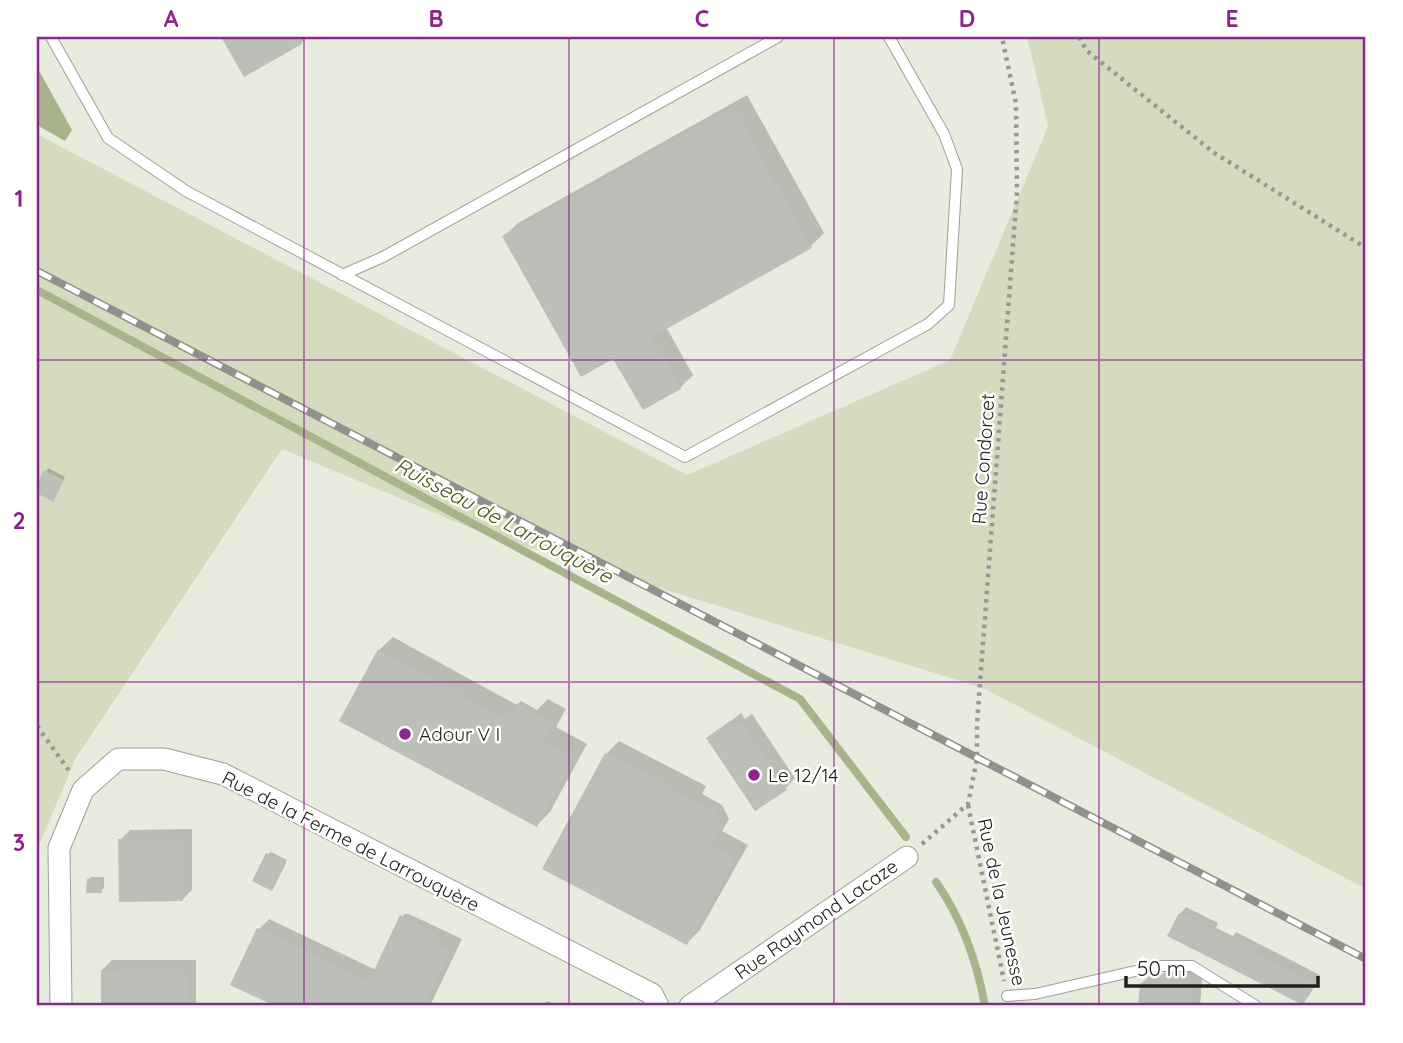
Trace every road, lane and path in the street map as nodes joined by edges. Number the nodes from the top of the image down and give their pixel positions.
1 (51, 37) edge
2 (778, 37) edge
3 (889, 37) edge
4 (1002, 37) edge
5 (1079, 37) edge
6 (1366, 248) edge
7 (342, 275) junction
8 (37, 726) edge
9 (83, 790) junction
10 (968, 804) junction
11 (907, 856) joint
12 (1007, 996) joint
13 (1237, 1001) edge
14 (61, 1006) edge
15 (658, 1006) edge
16 (690, 1006) edge
17 (1256, 1006) edge

1 - 7 lane
2 - 7 lane
3 - 7 lane
4 - 10 path, Rue Condorcet
5 - 6 path
8 - 9 path
9 - 14 street, Rue de la Ferme de Larrouquère
9 - 15 street, Rue de la Ferme de Larrouquère
10 - 11 path
10 - 12 path, Rue de la Jeunesse
11 - 16 street, Rue Raymond Lacaze
12 - 13 lane
13 - 17 lane

